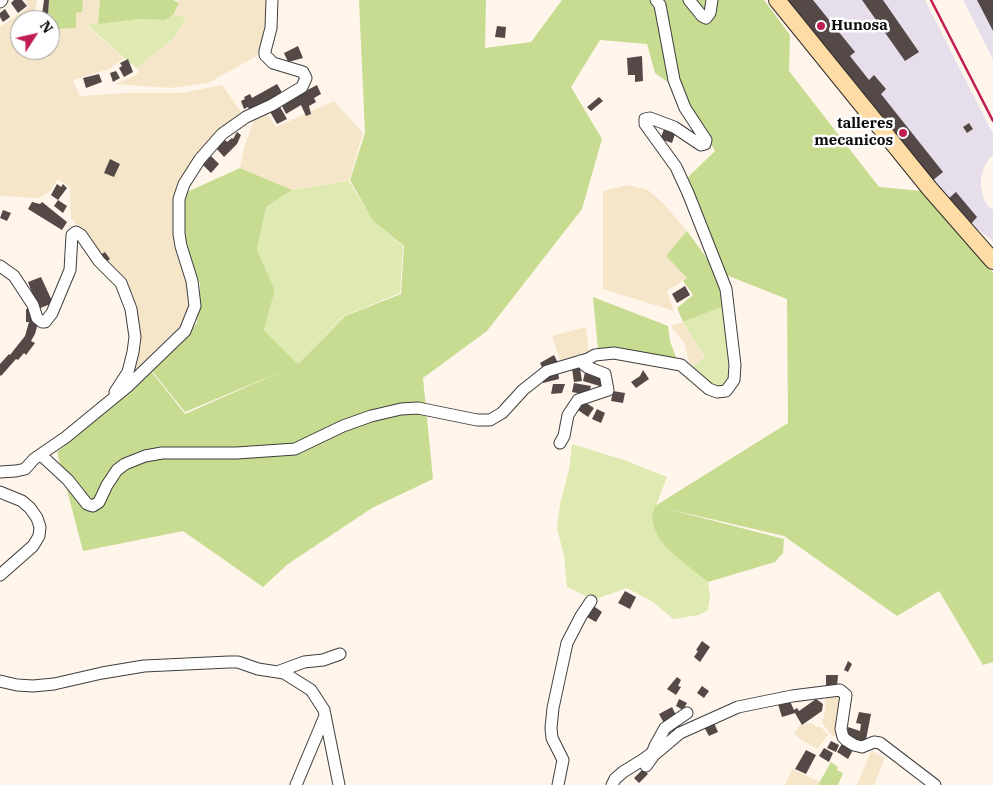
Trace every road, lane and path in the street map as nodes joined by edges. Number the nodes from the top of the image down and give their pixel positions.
1 (272, 0) edge
2 (656, 0) edge
3 (689, 0) edge
4 (712, 0) edge
5 (777, 0) edge
6 (993, 261) edge
7 (0, 266) edge
8 (580, 361) junction
9 (105, 404) junction
10 (560, 443) dead end
11 (41, 455) junction
12 (0, 472) edge
13 (0, 492) edge
14 (0, 575) edge
15 (591, 601) dead end
16 (340, 654) dead end
17 (277, 672) junction
18 (0, 681) edge
19 (687, 713) dead end
20 (325, 716) junction
21 (654, 753) junction
22 (646, 766) dead end
23 (296, 785) edge
24 (340, 785) edge
25 (558, 785) edge
26 (612, 785) edge
27 (935, 785) edge

1 - 9 street
2 - 8 street
3 - 4 street
5 - 6 street
7 - 9 street
8 - 10 street
8 - 11 street
9 - 11 street
11 - 12 street
13 - 14 street
15 - 25 street
16 - 17 street
17 - 18 street
17 - 20 street
19 - 21 street
20 - 23 street
20 - 24 street
21 - 22 street
21 - 26 street
21 - 27 street

